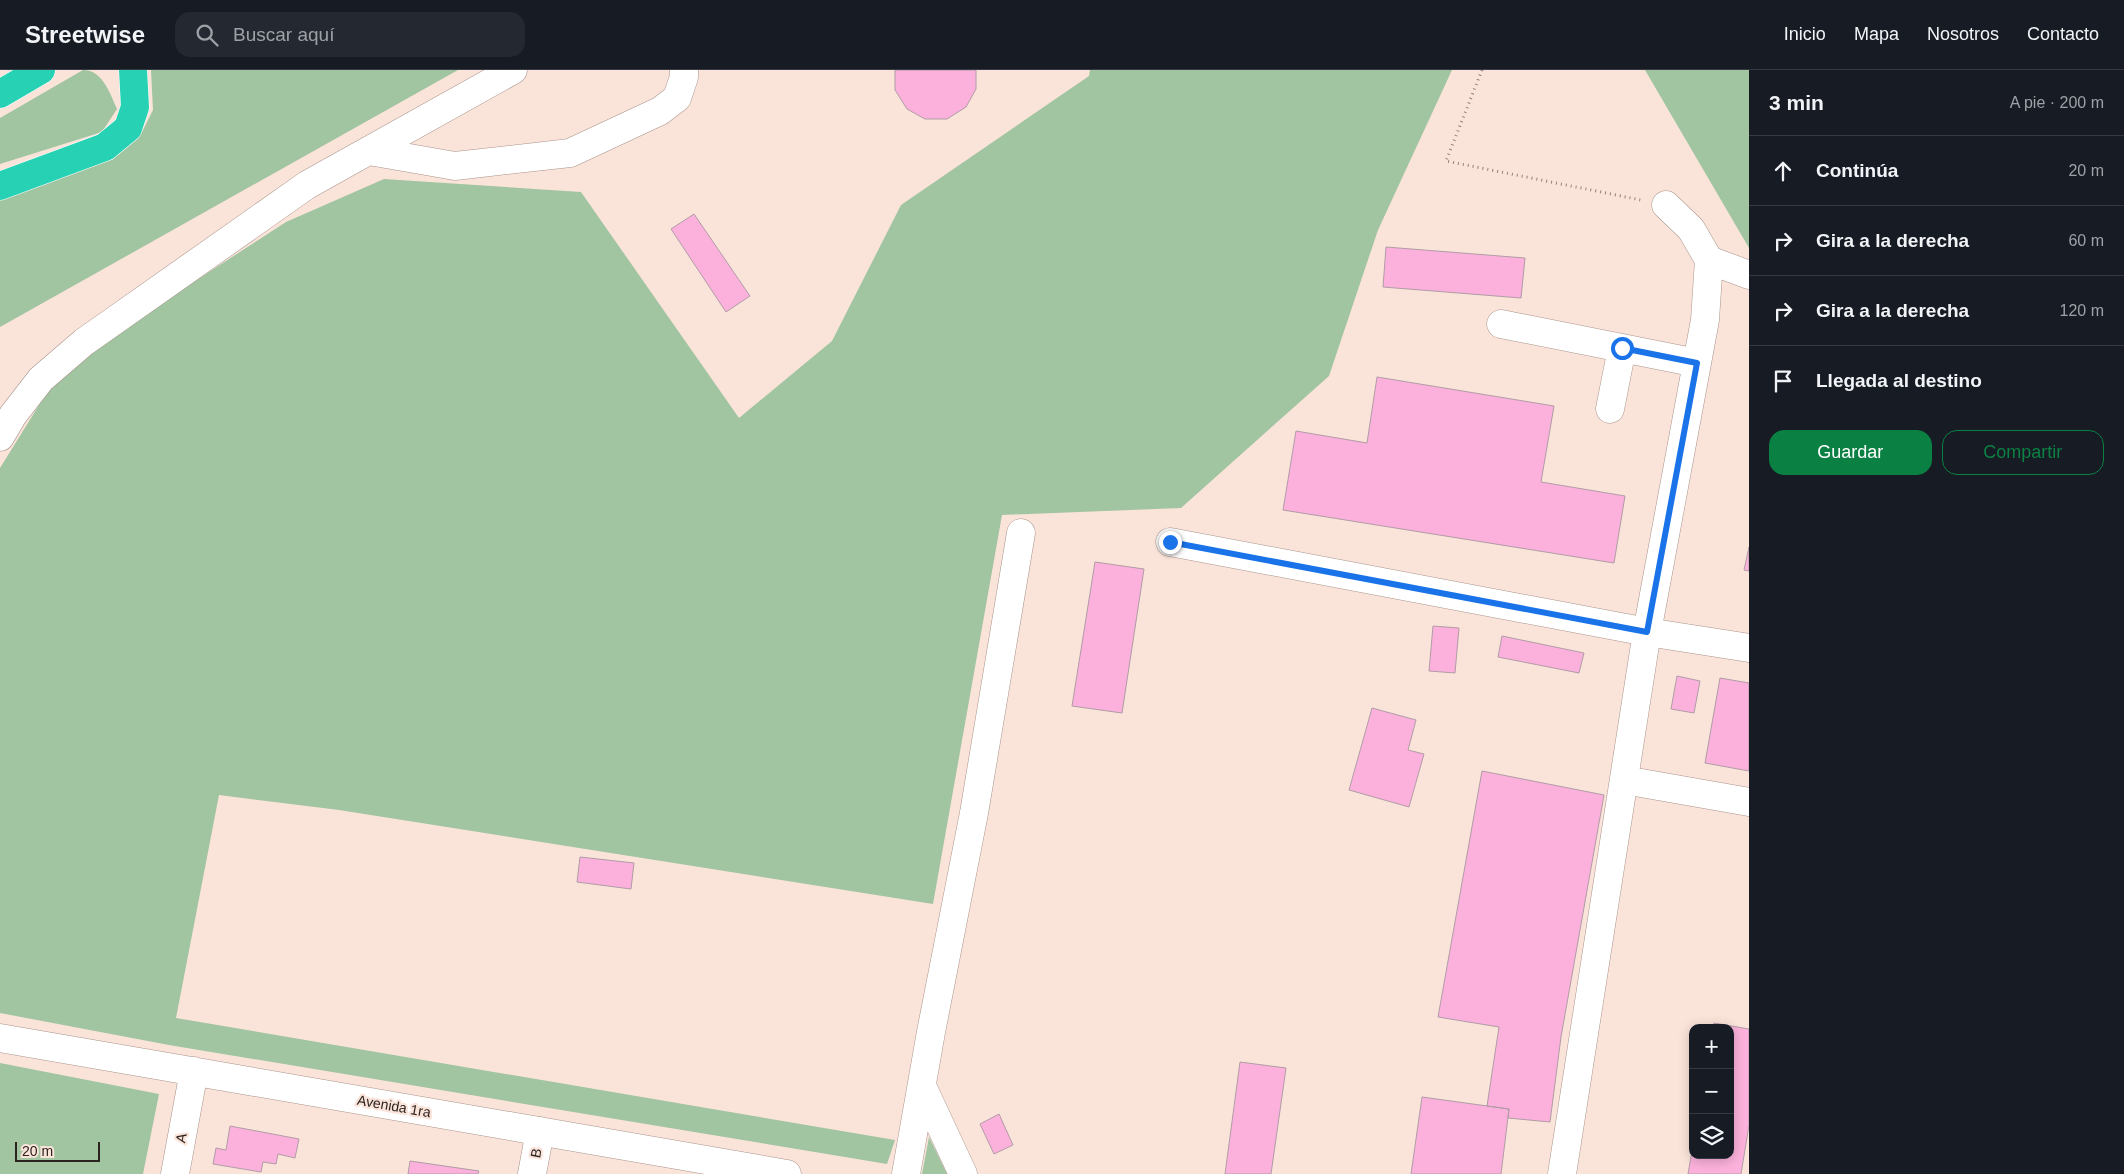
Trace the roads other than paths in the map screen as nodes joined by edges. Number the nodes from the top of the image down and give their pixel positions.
1 (40, 70) edge
2 (132, 70) edge
3 (513, 70) edge
4 (684, 70) edge
5 (0, 88) edge
6 (0, 94) edge
7 (369, 151) junction
8 (0, 186) edge
9 (1666, 205) road end
10 (1709, 260) junction
11 (1749, 275) edge
12 (1501, 324) dead end
13 (1622, 348) junction
14 (1697, 363) junction
15 (1610, 410) dead end
16 (0, 437) edge
17 (1021, 533) dead end
18 (1170, 542) dead end
19 (1647, 632) junction
20 (1749, 648) edge
21 (1624, 780) junction
22 (1749, 802) edge
23 (0, 1038) edge
24 (194, 1072) junction
25 (922, 1086) junction
26 (540, 1131) junction
27 (533, 1167) edge
28 (174, 1174) edge
29 (787, 1174) edge
30 (906, 1174) edge
31 (963, 1174) edge
32 (1562, 1174) edge

1 - 5 highway
1 - 6 highway
2 - 8 highway
3 - 7 street
4 - 7 street
7 - 16 street
9 - 10 street
10 - 11 street
10 - 14 street
12 - 13 street
13 - 14 street
13 - 15 street
14 - 19 street
17 - 25 street
18 - 19 street
19 - 20 street
19 - 21 street
21 - 22 street
21 - 32 street
23 - 24 street, Avenida 1ra
24 - 26 street, Avenida 1ra
24 - 28 street, A
25 - 30 street
25 - 31 street
26 - 27 street, B
26 - 29 street, Avenida 1ra

